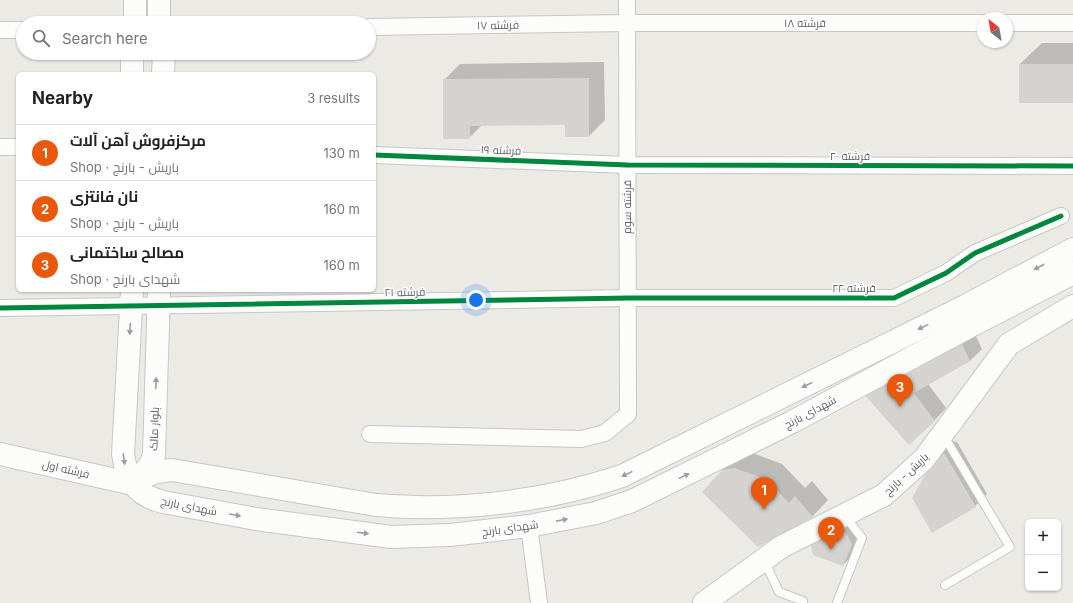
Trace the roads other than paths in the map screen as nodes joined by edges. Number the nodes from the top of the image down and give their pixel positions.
1 (135, 0) edge
2 (159, 0) edge
3 (626, 0) edge
4 (135, 16) edge
5 (158, 16) edge
6 (627, 23) junction
7 (977, 23) edge
8 (1013, 23) edge
9 (1073, 23) edge
10 (376, 27) edge
11 (0, 30) edge
12 (16, 30) edge
13 (132, 60) edge
14 (164, 60) edge
15 (132, 72) edge
16 (164, 72) edge
17 (0, 147) edge
18 (16, 147) edge
19 (376, 155) edge
20 (627, 165) junction
21 (1073, 166) edge
22 (1061, 216) dead end
23 (1073, 249) edge
24 (1073, 273) edge
25 (132, 298) edge
26 (159, 298) edge
27 (628, 298) junction
28 (1073, 306) edge
29 (0, 308) edge
30 (943, 433) junction
31 (370, 434) dead end
32 (0, 454) edge
33 (133, 484) junction
34 (844, 515) junction
35 (529, 526) junction
36 (763, 560) junction
37 (945, 585) dead end
38 (539, 603) edge
39 (706, 603) edge
40 (803, 603) edge
41 (837, 603) edge

1 - 4 main road
2 - 5 main road
3 - 6 street, فرشته سوم
6 - 7 street, ۱۸ فرشته
6 - 10 street, ۱۷ فرشته
6 - 20 street, فرشته سوم
8 - 9 street
11 - 12 street
13 - 15 main road
14 - 16 main road
17 - 18 street
19 - 20 street, ۱۹ فرشته
20 - 21 street, ۲۰ فرشته
20 - 27 street, فرشته سوم
22 - 27 street, ۲۲ فرشته
23 -> 33 main road
35 -> 24 main road, شهدای بارنج
25 - 26 street, ۲۱ فرشته
25 - 29 street, ۲۱ فرشته
25 -> 33 main road
26 - 27 street, ۲۱ فرشته
33 -> 26 main road, بلوار مالک
27 - 31 street, فرشته سوم
28 - 30 main road, باریش - بارنج
30 - 34 main road, باریش - بارنج
30 - 37 lane
32 - 33 main road, فرشته اول
33 -> 35 main road, شهدای بارنج
34 - 36 main road, باریش - بارنج
34 - 41 lane
35 - 38 street
36 - 39 main road, باریش - بارنج
36 - 40 lane

